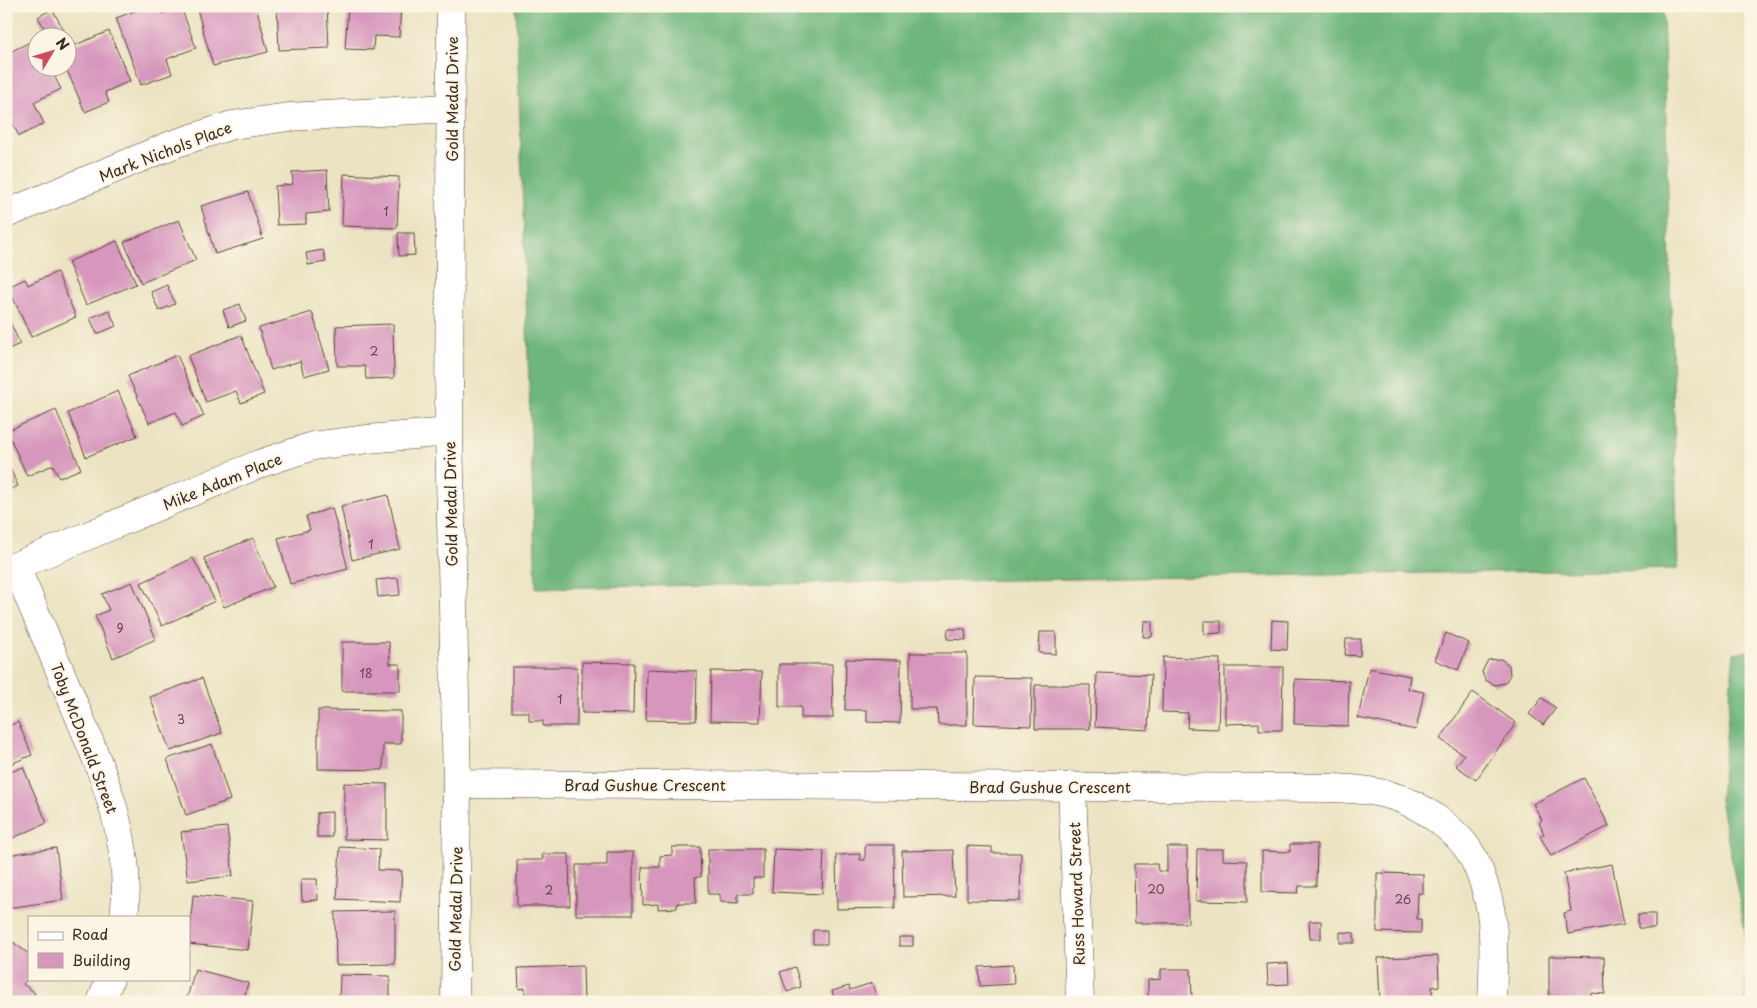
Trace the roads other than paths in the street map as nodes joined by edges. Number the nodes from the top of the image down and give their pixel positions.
1 (451, 6) edge
2 (450, 108) junction
3 (6, 214) edge
4 (449, 432) junction
5 (11, 568) edge
6 (456, 784) junction
7 (1072, 786) junction
8 (124, 916) edge
9 (110, 980) edge
10 (101, 1002) edge
11 (454, 1002) edge
12 (1080, 1002) edge
13 (1492, 1002) edge

1 - 2 street, Gold Medal Drive
2 - 3 street, Mark Nichols Place
2 - 4 street, Gold Medal Drive
4 - 5 street, Mike Adam Place
4 - 6 street, Gold Medal Drive
5 - 8 street, Toby McDonald Street
6 - 7 street, Brad Gushue Crescent
6 - 11 street, Gold Medal Drive
7 - 12 street, Russ Howard Street
7 - 13 street, Brad Gushue Crescent
9 - 10 street

